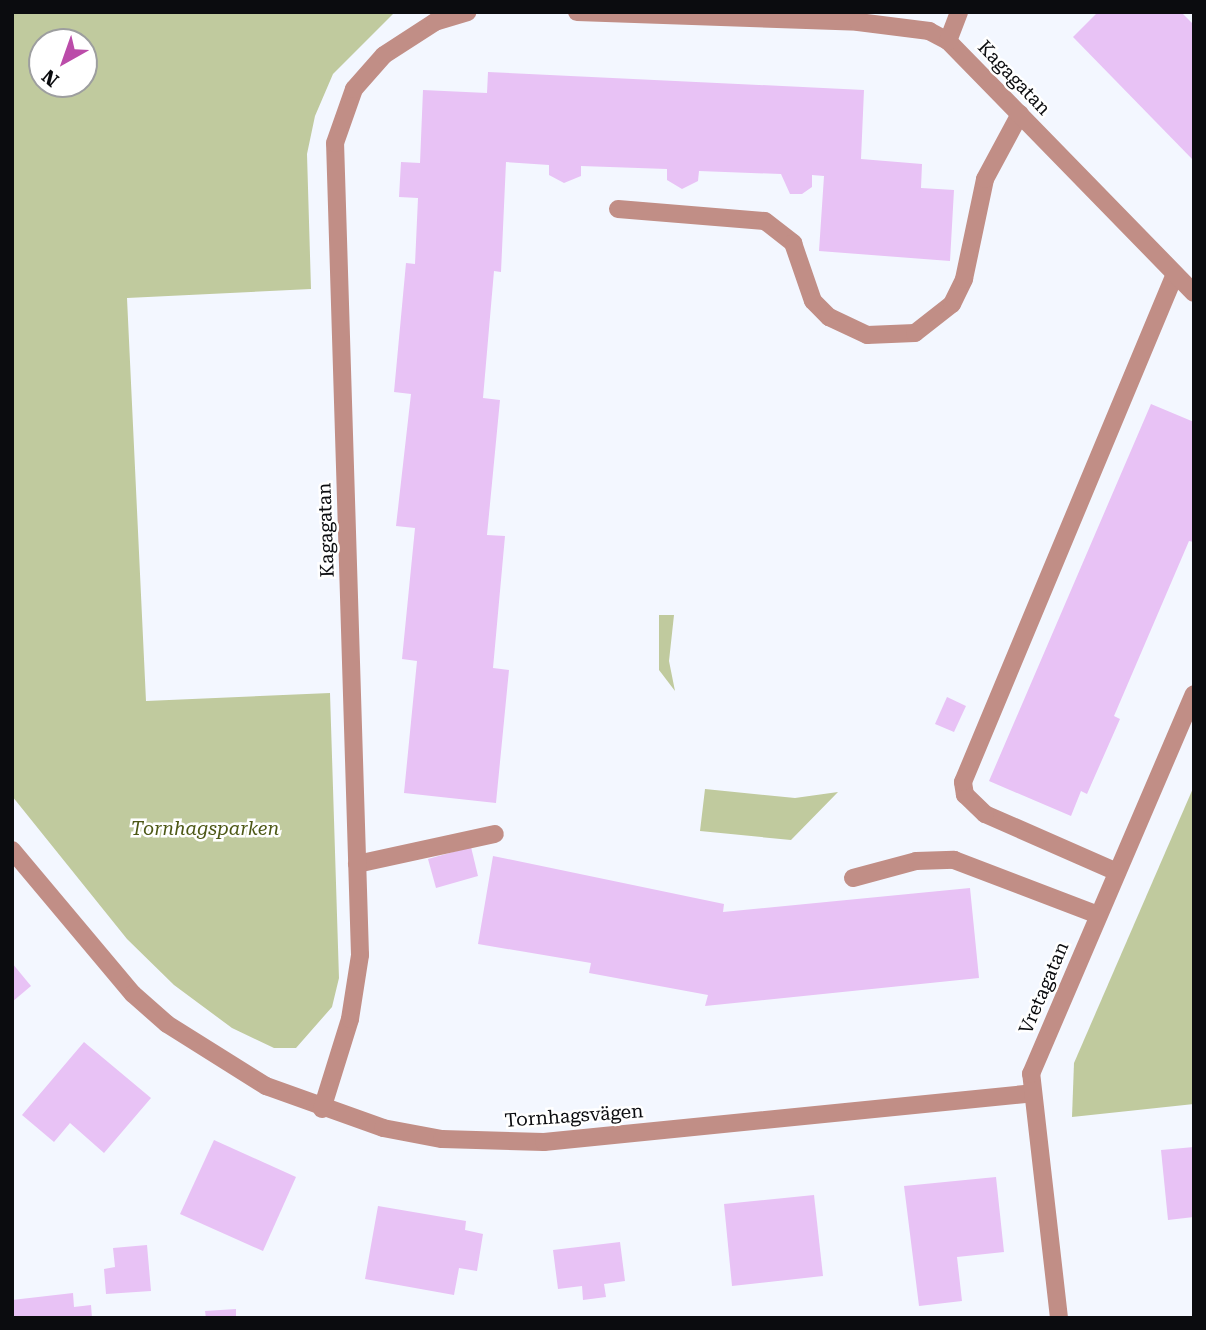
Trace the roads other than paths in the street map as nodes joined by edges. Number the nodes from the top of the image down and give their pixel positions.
1 (468, 12) edge
2 (577, 12) edge
3 (959, 12) edge
4 (948, 41) junction
5 (1020, 114) junction
6 (618, 209) dead end
7 (1175, 274) junction
8 (1194, 293) edge
9 (1194, 694) edge
10 (495, 834) dead end
11 (12, 850) edge
12 (357, 864) junction
13 (1117, 872) junction
14 (853, 878) dead end
15 (1098, 915) junction
16 (1033, 1093) junction
17 (322, 1109) junction
18 (1059, 1318) edge

1 - 12 street, Kagagatan
2 - 4 street, Kagagatan
3 - 4 street
4 - 5 street, Kagagatan
5 - 6 street
5 - 7 street, Kagagatan
7 - 8 street, Kagagatan
7 - 13 street
9 - 13 street, Vretagatan
10 - 12 street
11 - 17 street, Tornhagsvägen
12 - 17 street, Kagagatan
13 - 15 street, Vretagatan
14 - 15 street
15 - 16 street, Vretagatan
16 - 17 street, Tornhagsvägen
16 - 18 street, Vretagatan

